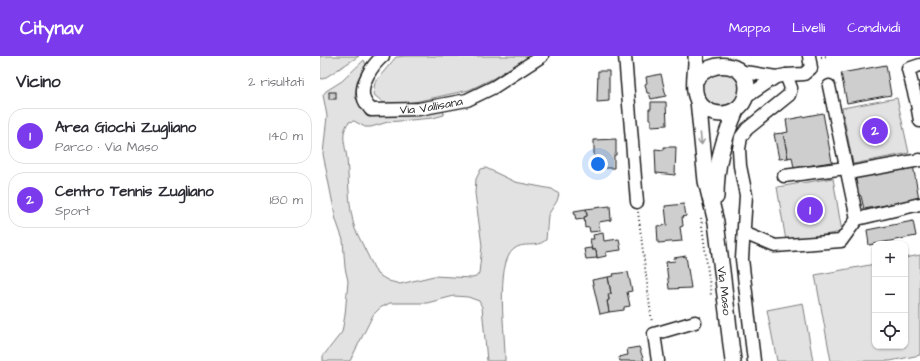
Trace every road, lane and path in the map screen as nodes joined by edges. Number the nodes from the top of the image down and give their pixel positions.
1 (383, 56) edge
2 (542, 56) edge
3 (625, 56) edge
4 (696, 56) edge
5 (809, 56) edge
6 (733, 64) edge
7 (920, 66) edge
8 (781, 76) junction
9 (696, 81) junction
10 (829, 86) dead end
11 (746, 97) junction
12 (698, 100) junction
13 (736, 110) junction
14 (920, 121) edge
15 (920, 160) edge
16 (847, 171) junction
17 (784, 176) dead end
18 (637, 202) joint
19 (920, 204) edge
20 (857, 219) junction
21 (716, 222) junction
22 (744, 232) junction
23 (695, 322) dead end
24 (654, 334) junction
25 (658, 361) edge
26 (733, 361) edge
27 (754, 361) edge

1 - 2 street, Via Vallisana
3 - 18 street
4 - 9 main road
5 - 8 street
6 - 8 street
6 - 9 main road
6 - 11 main road
7 - 14 street
8 - 11 street
8 - 22 street
9 - 12 main road
10 - 16 street
11 - 13 main road
12 - 13 main road
12 -> 21 main road
13 - 21 main road
15 - 16 street
16 - 17 street
16 - 20 street
18 - 24 path
19 - 20 street
20 - 22 street
21 - 26 main road, Via Maso
22 - 27 street
23 - 24 street
24 - 25 street

